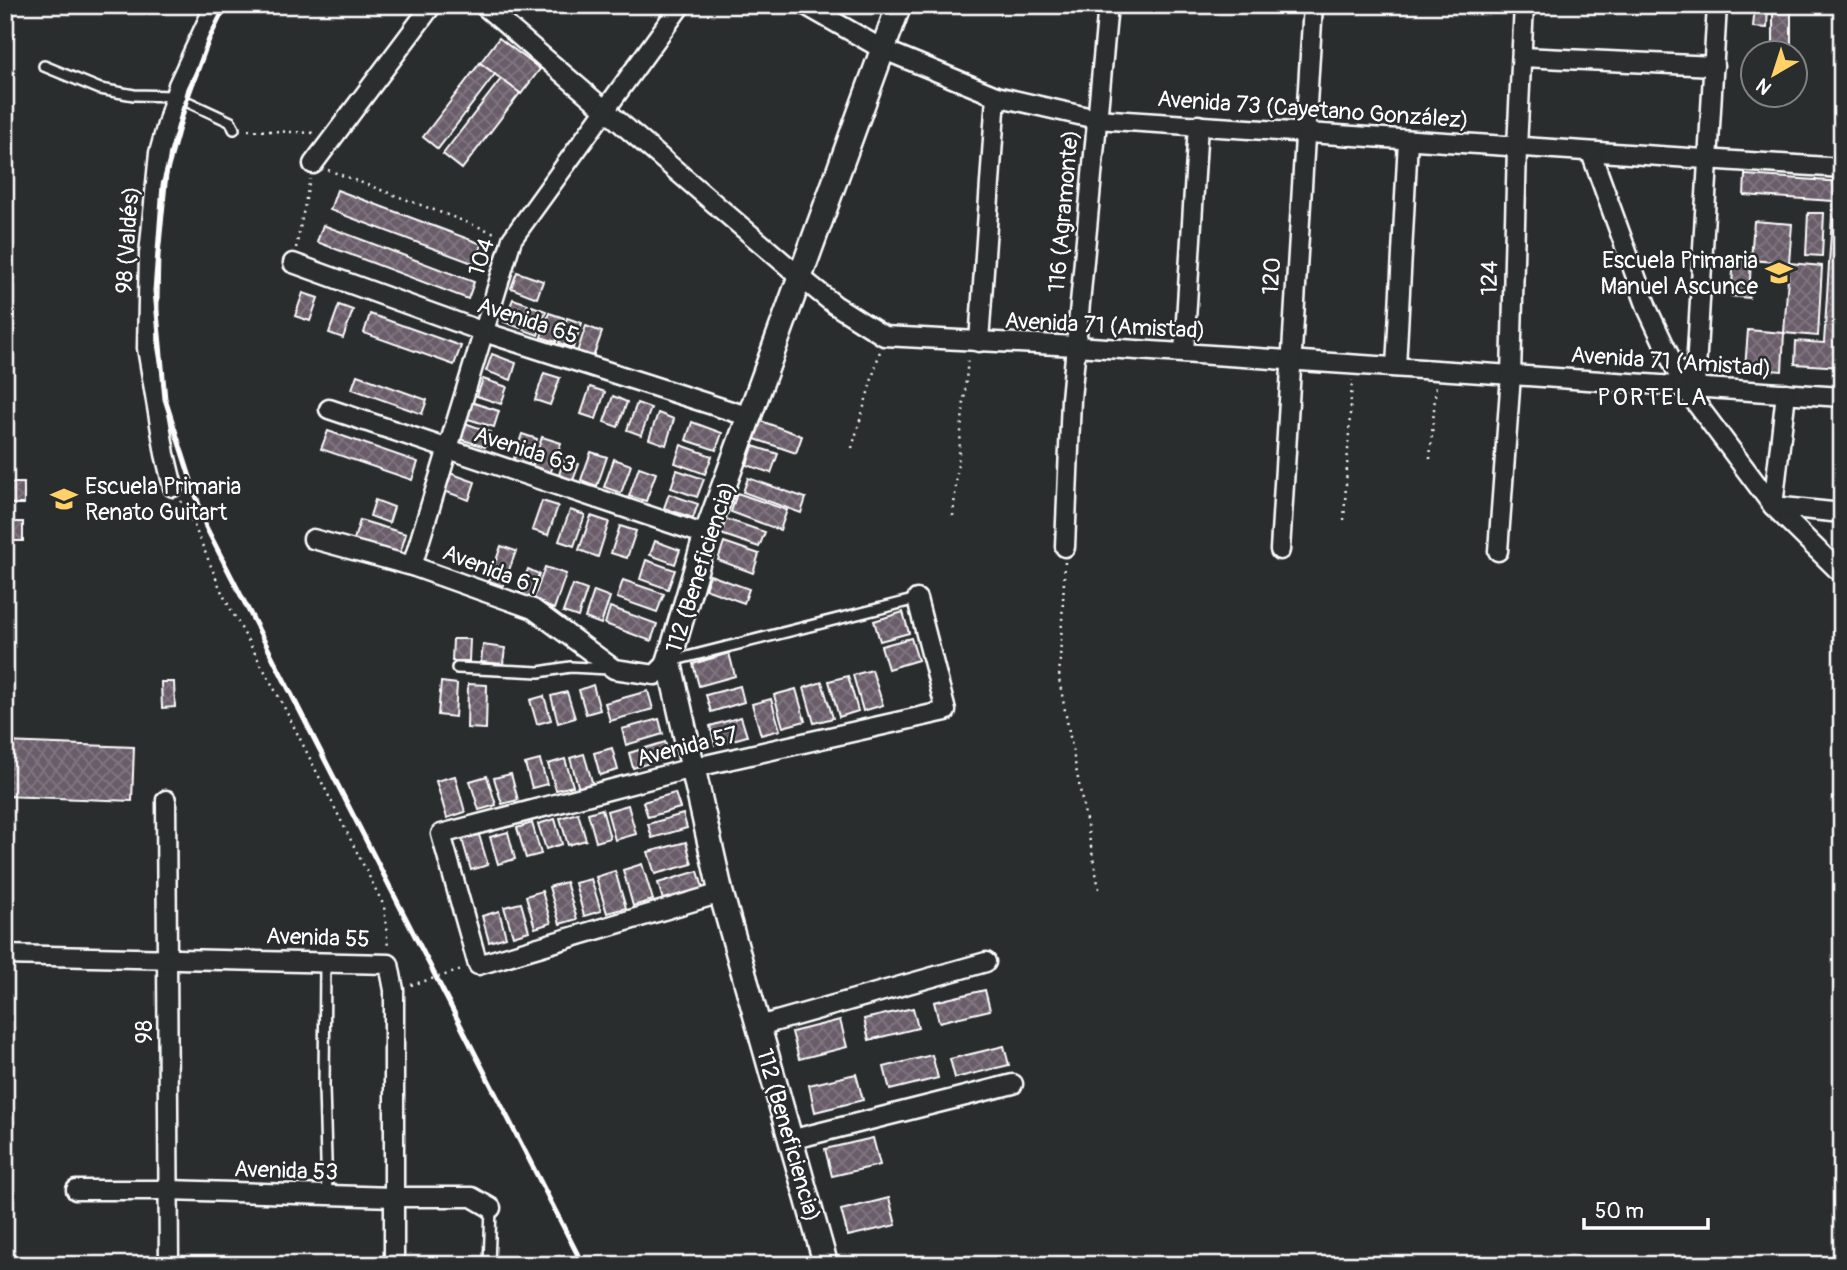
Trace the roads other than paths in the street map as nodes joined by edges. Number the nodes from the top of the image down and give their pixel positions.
1 (215, 5) edge
2 (432, 5) edge
3 (483, 5) edge
4 (681, 5) edge
5 (805, 5) edge
6 (899, 5) edge
7 (1108, 5) edge
8 (1313, 5) edge
9 (1524, 5) edge
10 (1717, 5) edge
11 (881, 49) junction
12 (1522, 57) junction
13 (44, 66) dead end
14 (1714, 66) junction
15 (175, 96) junction
16 (996, 96) junction
17 (607, 109) junction
18 (1096, 119) junction
19 (1198, 125) junction
20 (234, 129) road end
21 (1305, 133) junction
22 (1408, 140) junction
23 (1517, 147) junction
24 (1591, 153) junction
25 (1708, 160) junction
26 (313, 164) road end
27 (1842, 168) edge
28 (293, 263) road end
29 (799, 276) junction
30 (484, 332) junction
31 (974, 341) junction
32 (1076, 346) junction
33 (1184, 353) junction
34 (1290, 360) junction
35 (1396, 367) junction
36 (1511, 375) junction
37 (1690, 387) junction
38 (1786, 393) junction
39 (1842, 397) edge
40 (328, 409) dead end
41 (750, 418) junction
42 (447, 449) junction
43 (173, 487) road end
44 (1773, 506) junction
45 (1842, 513) edge
46 (706, 535) junction
47 (313, 539) dead end
48 (1065, 547) road end
49 (1279, 550) dead end
50 (1498, 551) dead end
51 (412, 566) junction
52 (1842, 574) edge
53 (917, 599) joint
54 (669, 661) junction
55 (457, 668) dead end
56 (614, 669) junction
57 (692, 768) junction
58 (166, 800) dead end
59 (721, 893) junction
60 (5, 956) edge
61 (169, 958) junction
62 (325, 962) junction
63 (986, 962) dead end
64 (758, 1026) junction
65 (1013, 1084) dead end
66 (790, 1140) junction
67 (76, 1190) dead end
68 (169, 1190) junction
69 (327, 1196) junction
70 (394, 1197) junction
71 (491, 1208) joint
72 (169, 1265) edge
73 (394, 1265) edge
74 (489, 1265) edge
75 (826, 1265) edge

1 - 15 street, 98 (Valdés)
2 - 26 street
3 - 17 street, Avenida 71 (Amistad)
4 - 17 street, 104
5 - 11 street, Avenida 73 (Cayetano González)
6 - 11 street, 112 (Beneficiencia)
7 - 18 street, 116 (Agramonte)
8 - 21 street, 120
9 - 12 street, 124
10 - 14 street
11 - 16 street, Avenida 73 (Cayetano González)
11 - 29 street, 112 (Beneficiencia)
12 - 14 street
12 - 23 street, 124
13 - 15 lane
14 - 25 street
15 - 20 lane
15 - 43 street, 98 (Valdés)
16 - 18 street, Avenida 73 (Cayetano González)
16 - 31 street
17 - 29 street, Avenida 71 (Amistad)
17 - 30 street, 104
18 - 19 street, Avenida 73 (Cayetano González)
18 - 32 street, 116 (Agramonte)
19 - 21 street, Avenida 73 (Cayetano González)
19 - 33 street
21 - 22 street, Avenida 73 (Cayetano González)
21 - 34 street, 120
22 - 23 street, Avenida 73 (Cayetano González)
22 - 35 street
23 - 24 street, Avenida 73 (Cayetano González)
23 - 36 street, 124
24 - 25 street, Avenida 73 (Cayetano González)
24 - 37 street
25 - 27 street, Avenida 73 (Cayetano González)
25 - 37 street
28 - 30 street, Avenida 65
29 - 31 street, Avenida 71 (Amistad)
29 - 41 street, 112 (Beneficiencia)
30 - 41 street, Avenida 65
30 - 42 street, 104
31 - 32 street, Avenida 71 (Amistad)
32 - 33 street, Avenida 71 (Amistad)
32 - 48 street, 116 (Agramonte)
33 - 34 street, Avenida 71 (Amistad)
34 - 35 street, Avenida 71 (Amistad)
34 - 49 street, 120
35 - 36 street, Avenida 71 (Amistad)
36 - 37 street, Avenida 71 (Amistad)
36 - 50 street, 124
37 - 38 street, Avenida 71 (Amistad)
37 - 44 street
38 - 39 street, Avenida 71 (Amistad)
38 - 44 street
40 - 42 street, Avenida 63
41 - 46 street, 112 (Beneficiencia)
42 - 46 street, Avenida 63
42 - 51 street, 104
44 - 45 street
44 - 52 street
46 - 54 street, 112 (Beneficiencia)
47 - 51 street, Avenida 61
51 - 56 street, Avenida 61
53 - 54 lane, Avenida 61
53 - 57 street, Avenida 57
54 - 56 street, Avenida 61
54 - 57 street, 112 (Beneficiencia)
55 - 56 lane
57 - 59 street, 112 (Beneficiencia)
57 - 59 street, Avenida 57
58 - 61 street, 98
59 - 64 street, 112 (Beneficiencia)
60 - 61 street, Avenida 55
61 - 62 street, Avenida 55
61 - 68 street, 98
62 - 69 lane
62 - 70 street, Avenida 55
63 - 64 street
64 - 66 street, 112 (Beneficiencia)
65 - 66 street
66 - 75 street, 112 (Beneficiencia)
67 - 68 street, Avenida 53
68 - 69 street, Avenida 53
68 - 72 street, 98
69 - 70 street, Avenida 53
70 - 71 street, Avenida 53
70 - 73 street, Avenida 55
71 - 74 lane

